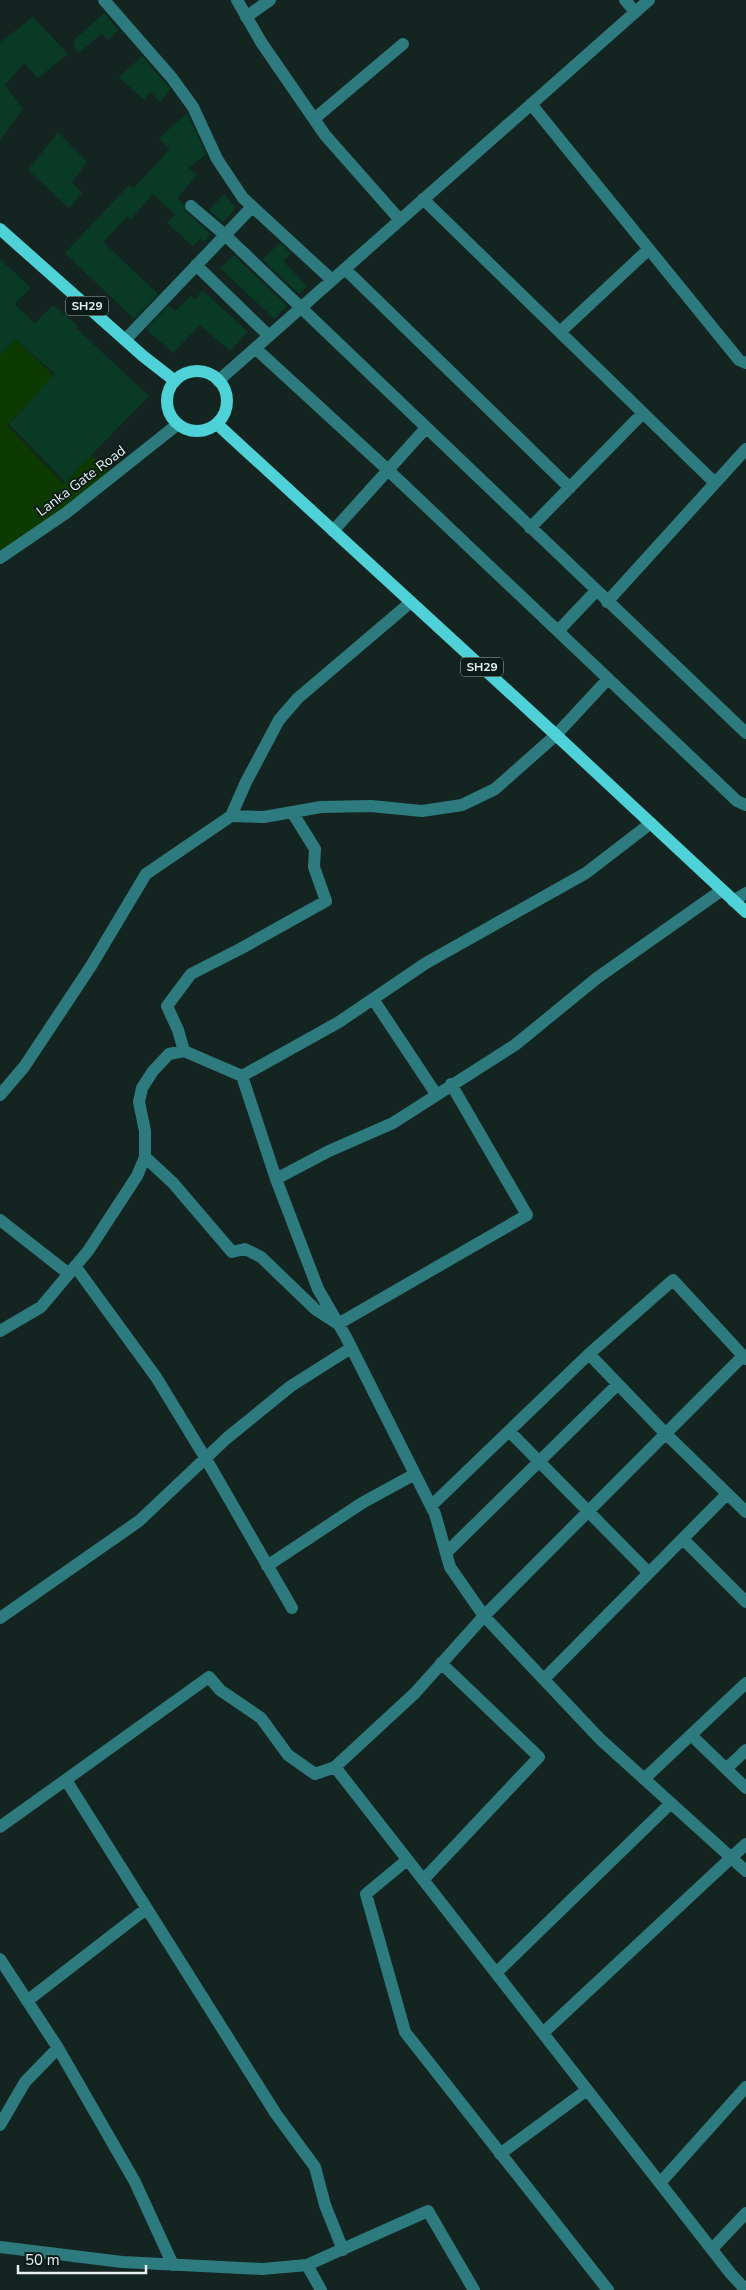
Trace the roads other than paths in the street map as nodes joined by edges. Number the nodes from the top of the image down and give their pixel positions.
1 (104, 0) edge
2 (237, 0) edge
3 (270, 0) edge
4 (625, 0) edge
5 (649, 0) edge
6 (635, 12) junction
7 (246, 17) junction
8 (403, 44) dead end
9 (531, 104) junction
10 (314, 119) junction
11 (423, 199) junction
12 (191, 206) dead end
13 (252, 207) junction
14 (400, 220) junction
15 (0, 229) edge
16 (226, 235) junction
17 (649, 249) junction
18 (196, 265) junction
19 (345, 269) junction
20 (332, 280) junction
21 (301, 308) junction
22 (560, 332) junction
23 (269, 336) junction
24 (125, 340) junction
25 (255, 348) junction
26 (746, 363) edge
27 (218, 380) junction
28 (175, 381) junction
29 (643, 413) junction
30 (178, 424) junction
31 (216, 424) junction
32 (426, 428) junction
33 (746, 449) edge
34 (388, 470) junction
35 (714, 482) junction
36 (570, 488) junction
37 (530, 528) junction
38 (333, 531) junction
39 (0, 558) edge
40 (596, 590) junction
41 (411, 602) junction
42 (608, 602) junction
43 (558, 631) junction
44 (608, 678) junction
45 (746, 734) edge
46 (556, 735) junction
47 (746, 805) edge
48 (292, 812) junction
49 (231, 816) junction
50 (651, 823) junction
51 (722, 890) junction
52 (746, 892) edge
53 (733, 901) junction
54 (746, 912) edge
55 (373, 999) junction
56 (184, 1051) junction
57 (242, 1076) junction
58 (451, 1084) junction
59 (436, 1094) junction
60 (0, 1095) edge
61 (145, 1158) junction
62 (276, 1179) junction
63 (0, 1220) edge
64 (72, 1270) junction
65 (338, 1324) junction
66 (0, 1331) edge
67 (351, 1348) junction
68 (589, 1354) junction
69 (744, 1357) edge
70 (618, 1384) junction
71 (509, 1431) junction
72 (666, 1433) junction
73 (206, 1459) junction
74 (538, 1462) junction
75 (415, 1474) junction
76 (727, 1494) junction
77 (431, 1506) junction
78 (587, 1512) junction
79 (746, 1512) edge
80 (683, 1539) junction
81 (446, 1553) junction
82 (267, 1566) junction
83 (649, 1574) junction
84 (746, 1602) edge
85 (292, 1608) dead end
86 (484, 1616) junction
87 (0, 1618) edge
88 (441, 1663) junction
89 (544, 1679) junction
90 (746, 1683) edge
91 (691, 1735) junction
92 (746, 1750) edge
93 (335, 1767) junction
94 (726, 1769) junction
95 (644, 1779) junction
96 (66, 1780) junction
97 (746, 1788) edge
98 (671, 1803) junction
99 (0, 1827) edge
100 (746, 1844) edge
101 (732, 1858) junction
102 (407, 1860) junction
103 (746, 1871) edge
104 (423, 1880) junction
105 (146, 1909) junction
106 (0, 1959) edge
107 (496, 1973) junction
108 (27, 2001) junction
109 (543, 2033) junction
110 (58, 2048) junction
111 (746, 2087) edge
112 (588, 2090) junction
113 (0, 2125) edge
114 (500, 2154) junction
115 (660, 2183) junction
116 (746, 2212) edge
117 (0, 2246) edge
118 (712, 2249) junction
119 (343, 2250) junction
120 (173, 2264) junction
121 (307, 2265) junction
122 (321, 2290) edge
123 (474, 2290) edge
124 (608, 2290) edge
125 (746, 2290) edge

1 - 13 street
2 - 7 street
3 - 7 street
4 - 6 street
5 - 6 street
6 - 9 street
7 - 10 street
8 - 10 street
9 - 11 street
9 - 17 street
10 - 14 street
11 - 14 street
11 - 22 street
12 - 16 street
13 - 16 street
13 - 20 street
14 - 19 street
15 - 24 main road, SH29
16 - 18 street
16 - 21 street
17 - 22 street
17 - 26 street
18 - 23 street
18 - 24 street
19 - 20 street
19 - 36 street
20 - 21 street
21 - 23 street
21 - 32 street
22 - 29 street
23 - 25 street
24 - 28 main road, SH29
25 - 27 street
25 - 34 street
27 - 28 main road
27 - 31 main road
28 - 30 main road
29 - 35 street
29 - 36 street
30 - 31 main road
30 - 39 street, Lanka Gate Road
31 - 38 main road, SH29
32 - 34 street
32 - 37 street
33 - 35 street
34 - 38 street
34 - 43 street
35 - 42 street
36 - 37 street
37 - 40 street
38 - 41 main road, SH29
40 - 42 street
40 - 43 street
41 - 46 main road, SH29
41 - 49 street
42 - 45 street
43 - 44 street
44 - 46 street
44 - 47 street
46 - 48 street
46 - 50 main road, SH29
48 - 49 street
48 - 56 street
49 - 60 street
50 - 51 main road, SH29
50 - 55 street
51 - 53 main road, SH29
51 - 58 street
52 - 53 street
53 - 54 main road, SH29
55 - 57 street
55 - 59 street
56 - 57 street
56 - 61 street
57 - 62 street
58 - 59 street
58 - 65 street
59 - 62 street
61 - 64 street
61 - 65 street
62 - 65 street
63 - 64 street
64 - 66 street
64 - 73 street
65 - 67 street
67 - 73 street
67 - 75 street
68 - 69 street
68 - 70 street
68 - 71 street
69 - 72 street
70 - 72 street
70 - 74 street
71 - 74 street
71 - 77 street
72 - 76 street
72 - 78 street
73 - 82 street
73 - 87 street
74 - 78 street
74 - 81 street
75 - 77 street
75 - 82 street
76 - 79 street
76 - 80 street
77 - 81 street
78 - 83 street
78 - 86 street
80 - 83 street
80 - 84 street
81 - 86 street
82 - 85 street
83 - 89 street
86 - 88 street
86 - 89 street
88 - 93 street
88 - 104 street
89 - 95 street
90 - 91 street
91 - 94 street
91 - 95 street
92 - 94 street
93 - 96 street
93 - 102 street
94 - 97 street
95 - 98 street
96 - 99 street
96 - 105 street
98 - 101 street
98 - 107 street
100 - 101 street
101 - 103 street
101 - 109 street
102 - 104 street
102 - 114 street
104 - 107 street
105 - 108 street
105 - 119 street
106 - 108 street
107 - 109 street
108 - 110 street
109 - 112 street
110 - 113 street
110 - 120 street
111 - 115 street
112 - 114 street
112 - 115 street
114 - 124 street
115 - 118 street
116 - 118 street
117 - 120 street
118 - 125 street
119 - 121 street
119 - 123 street
120 - 121 street
121 - 122 street

